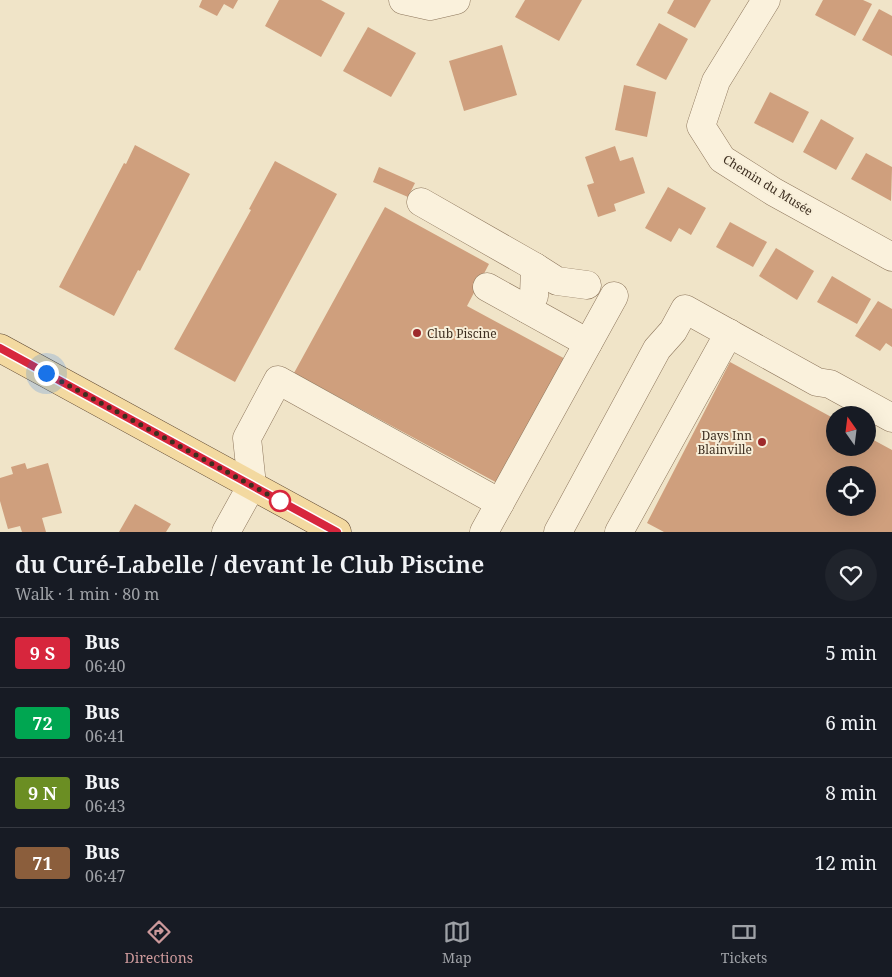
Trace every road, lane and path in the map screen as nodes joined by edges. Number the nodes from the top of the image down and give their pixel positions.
1 (403, 0) edge
2 (456, 0) edge
3 (766, 0) edge
4 (420, 202) dead end
5 (892, 257) edge
6 (535, 268) junction
7 (587, 285) dead end
8 (487, 287) dead end
9 (614, 296) dead end
10 (527, 309) junction
11 (729, 333) junction
12 (588, 343) junction
13 (0, 348) edge
14 (892, 418) edge
15 (252, 485) junction
16 (500, 503) junction
17 (226, 532) edge
18 (337, 532) edge
19 (484, 532) edge
20 (558, 532) edge
21 (619, 532) edge

1 - 2 street
3 - 5 street, Chemin du Musée
4 - 6 street
6 - 7 street
6 - 10 street
8 - 10 street
9 - 12 street
10 - 12 street
11 - 14 street
11 - 20 street
11 - 21 street
12 - 16 street
13 - 15 main road
15 - 16 street
15 - 17 street
15 - 18 main road
16 - 19 street

